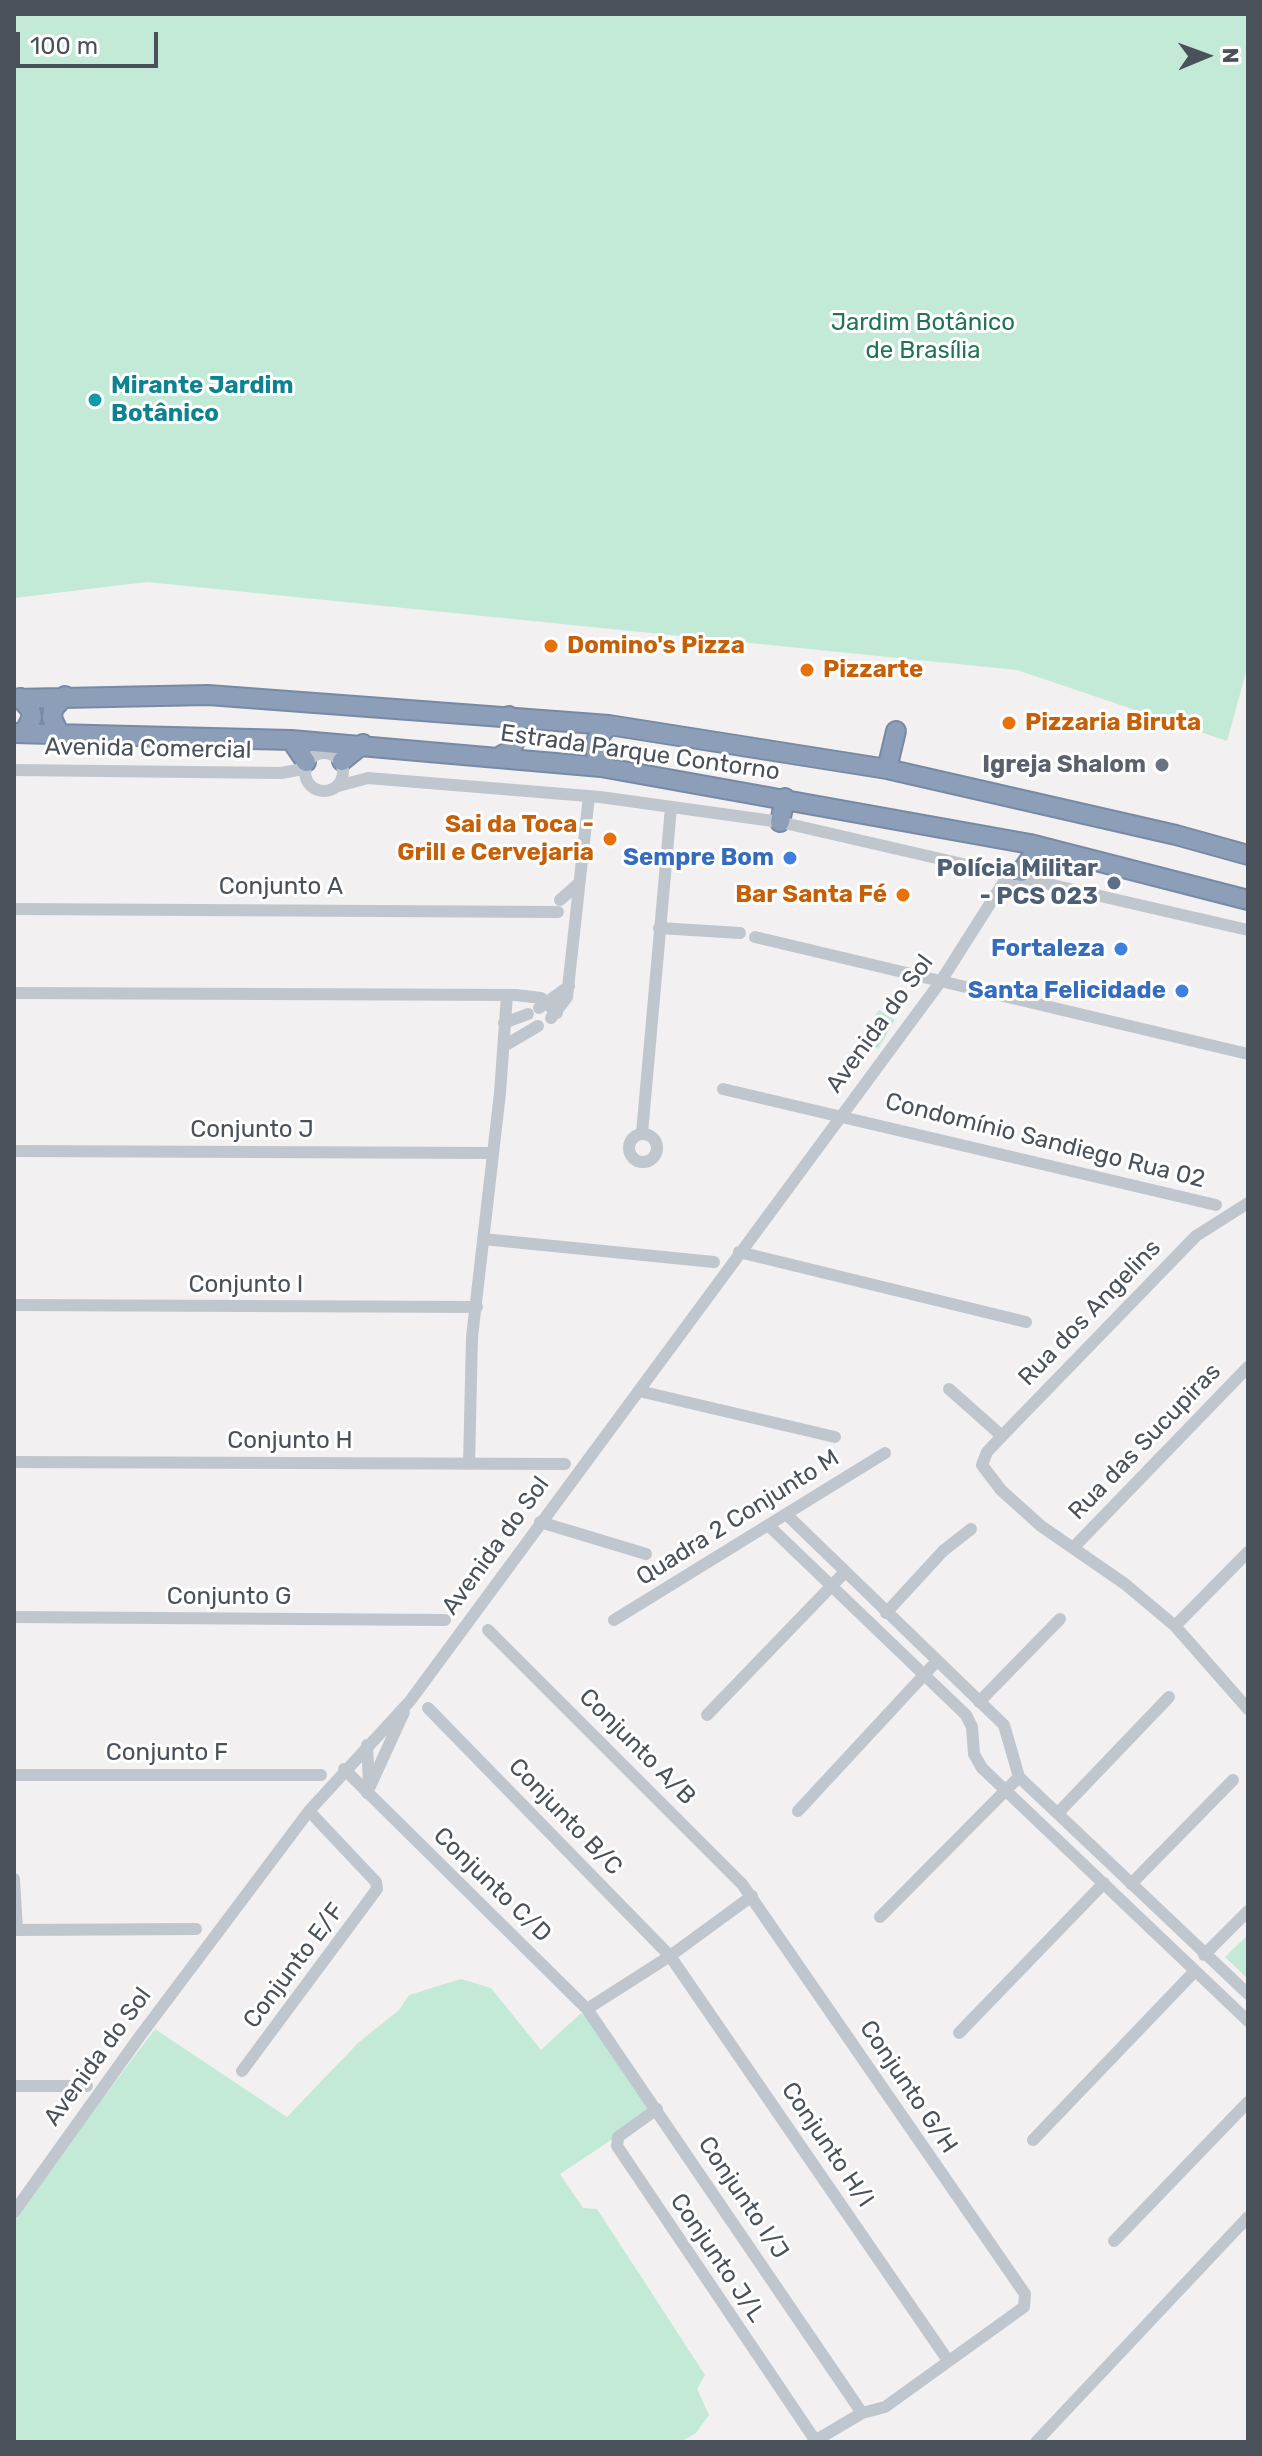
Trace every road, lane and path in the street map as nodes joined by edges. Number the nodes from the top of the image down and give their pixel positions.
1 (65, 696) junction
2 (17, 698) edge
3 (509, 716) junction
4 (609, 725) junction
5 (896, 731) dead end
6 (19, 733) edge
7 (59, 733) junction
8 (291, 740) junction
9 (363, 744) junction
10 (502, 755) junction
11 (601, 767) junction
12 (887, 769) junction
13 (14, 770) edge
14 (305, 771) junction
15 (343, 773) junction
16 (368, 778) junction
17 (589, 796) junction
18 (785, 798) junction
19 (671, 807) junction
20 (780, 822) junction
21 (1013, 841) junction
22 (1049, 849) junction
23 (1248, 855) edge
24 (1014, 876) junction
25 (578, 884) junction
26 (1248, 900) edge
27 (14, 909) edge
28 (561, 909) junction
29 (659, 928) junction
30 (1248, 930) edge
31 (740, 933) dead end
32 (755, 937) dead end
33 (941, 981) junction
34 (14, 993) edge
35 (507, 995) junction
36 (545, 1011) junction
37 (504, 1023) junction
38 (538, 1026) dead end
39 (504, 1046) junction
40 (1248, 1054) edge
41 (723, 1089) dead end
42 (840, 1115) junction
43 (642, 1133) dead end
44 (14, 1151) edge
45 (491, 1153) junction
46 (1248, 1203) edge
47 (1216, 1205) dead end
48 (483, 1239) junction
49 (739, 1252) junction
50 (714, 1262) dead end
51 (14, 1305) edge
52 (477, 1307) junction
53 (1026, 1322) dead end
54 (1248, 1367) edge
55 (949, 1389) dead end
56 (639, 1391) junction
57 (1002, 1436) junction
58 (835, 1437) dead end
59 (885, 1453) dead end
60 (14, 1462) edge
61 (473, 1464) junction
62 (565, 1464) dead end
63 (786, 1514) junction
64 (540, 1522) junction
65 (768, 1525) junction
66 (971, 1529) dead end
67 (1073, 1548) junction
68 (1248, 1552) edge
69 (646, 1554) dead end
70 (845, 1572) junction
71 (830, 1586) junction
72 (886, 1613) junction
73 (14, 1617) edge
74 (1060, 1619) dead end
75 (445, 1620) dead end
76 (614, 1620) dead end
77 (1175, 1626) junction
78 (488, 1630) dead end
79 (937, 1661) junction
80 (923, 1675) junction
81 (1169, 1697) dead end
82 (410, 1701) junction
83 (979, 1702) junction
84 (428, 1708) dead end
85 (1248, 1709) edge
86 (707, 1715) dead end
87 (371, 1741) junction
88 (385, 1753) junction
89 (344, 1769) junction
90 (14, 1775) edge
91 (321, 1775) dead end
92 (1019, 1777) junction
93 (1233, 1780) dead end
94 (368, 1789) junction
95 (1006, 1790) junction
96 (309, 1811) junction
97 (798, 1811) dead end
98 (1058, 1813) junction
99 (1090, 1844) junction
100 (1077, 1858) junction
101 (14, 1879) edge
102 (1104, 1883) junction
103 (1131, 1884) junction
104 (752, 1896) junction
105 (1248, 1911) edge
106 (880, 1917) dead end
107 (1171, 1923) junction
108 (196, 1929) dead end
109 (15, 1930) edge
110 (1158, 1935) junction
111 (1204, 1955) junction
112 (670, 1956) junction
113 (1195, 1971) junction
114 (1248, 1994) edge
115 (587, 2009) junction
116 (1248, 2021) edge
117 (959, 2033) dead end
118 (242, 2071) dead end
119 (14, 2086) edge
120 (87, 2086) dead end
121 (1248, 2102) edge
122 (657, 2109) junction
123 (1033, 2140) dead end
124 (14, 2212) edge
125 (1248, 2217) edge
126 (1114, 2241) dead end
127 (947, 2359) junction
128 (862, 2413) junction
129 (814, 2441) edge
130 (1037, 2441) edge

1 - 2 highway, Estrada Parque Contorno
1 - 3 highway, Estrada Parque Contorno
1 - 7 highway
2 - 6 highway
3 - 4 highway, Estrada Parque Contorno
3 - 10 highway
4 - 11 highway
4 - 12 highway, Estrada Parque Contorno
5 - 12 highway
6 - 7 highway, Estrada Parque Contorno
7 - 8 highway, Estrada Parque Contorno
8 - 9 highway, Estrada Parque Contorno
8 - 14 highway
9 - 10 highway, Estrada Parque Contorno
9 - 15 highway
10 - 11 highway, Estrada Parque Contorno
11 - 18 highway, Estrada Parque Contorno
12 - 23 highway, Estrada Parque Contorno
13 - 14 street, Avenida Comercial
14 - 15 street, Avenida Comercial
14 - 15 street, Avenida Comercial
15 - 16 street, Avenida Comercial
15 - 16 street, Avenida Comercial
16 - 17 street, Avenida Comercial
17 - 19 street, Avenida Comercial
17 - 25 street
18 - 20 highway
18 - 21 highway, Estrada Parque Contorno
19 - 20 street, Avenida Comercial
19 - 29 street
20 - 24 street, Avenida Comercial
21 - 22 highway, Estrada Parque Contorno
21 - 24 highway
22 - 24 highway
22 - 26 highway, Estrada Parque Contorno
24 - 30 street, Avenida Comercial
24 - 33 street, Avenida do Sol
25 - 28 street
25 - 28 street
27 - 28 street, Conjunto A
28 - 36 street
29 - 31 street
29 - 43 street
32 - 33 street
33 - 40 street
33 - 42 street, Avenida do Sol
34 - 35 street
35 - 36 street
35 - 37 street
36 - 37 street
37 - 39 street
38 - 39 street
39 - 45 street
41 - 42 street, Condomínio Sandiego Rua 02
42 - 47 street, Condomínio Sandiego Rua 02
42 - 49 street, Avenida do Sol
44 - 45 street, Conjunto J
45 - 48 street
46 - 57 street, Rua dos Angelins
48 - 50 street
48 - 52 street
49 - 53 street
49 - 56 street, Avenida do Sol
51 - 52 street, Conjunto I
52 - 61 street
54 - 67 street, Rua das Sucupiras
55 - 57 street
56 - 58 street
56 - 64 street, Avenida do Sol
57 - 67 street, Rua dos Angelins
59 - 63 street, Quadra 2 Conjunto M
60 - 61 street, Conjunto H
61 - 62 street, Conjunto H
63 - 65 street, Quadra 2 Conjunto M
63 - 70 street
64 - 69 street
64 - 82 street, Avenida do Sol
65 - 71 street
65 - 76 street, Quadra 2 Conjunto M
66 - 72 street
67 - 77 street
68 - 77 street
70 - 71 street
70 - 72 street
71 - 80 street
71 - 86 street
72 - 79 street
73 - 75 street, Conjunto G
74 - 83 street
77 - 85 street
78 - 104 street, Conjunto A/B
79 - 80 street
79 - 83 street
80 - 95 street
80 - 97 street
81 - 98 street
82 - 87 street, Avenida do Sol
82 - 88 street
83 - 92 street
84 - 112 street, Conjunto B/C
87 - 88 street
87 - 89 street, Avenida do Sol
87 - 94 street
88 - 94 street
89 - 94 street, Conjunto C/D
89 - 96 street, Avenida do Sol
90 - 91 street, Conjunto F
92 - 95 street
92 - 98 street
93 - 103 street
94 - 115 street, Conjunto C/D
95 - 100 street
95 - 106 street
96 - 118 street, Conjunto E/F
96 - 124 street, Avenida do Sol
98 - 99 street
99 - 100 street
99 - 103 street
100 - 102 street
101 - 109 street
102 - 110 street
102 - 117 street
103 - 107 street
104 - 112 street
104 - 127 street, Conjunto G/H
105 - 111 street
107 - 110 street
107 - 111 street
108 - 109 street
110 - 113 street
111 - 114 street
112 - 115 street
112 - 127 street, Conjunto H/I
113 - 116 street
113 - 123 street
115 - 122 street, Conjunto I/J
119 - 120 street
121 - 126 street
122 - 128 street, Conjunto I/J
122 - 129 street, Conjunto J/L
125 - 130 street
127 - 128 street
128 - 129 street

